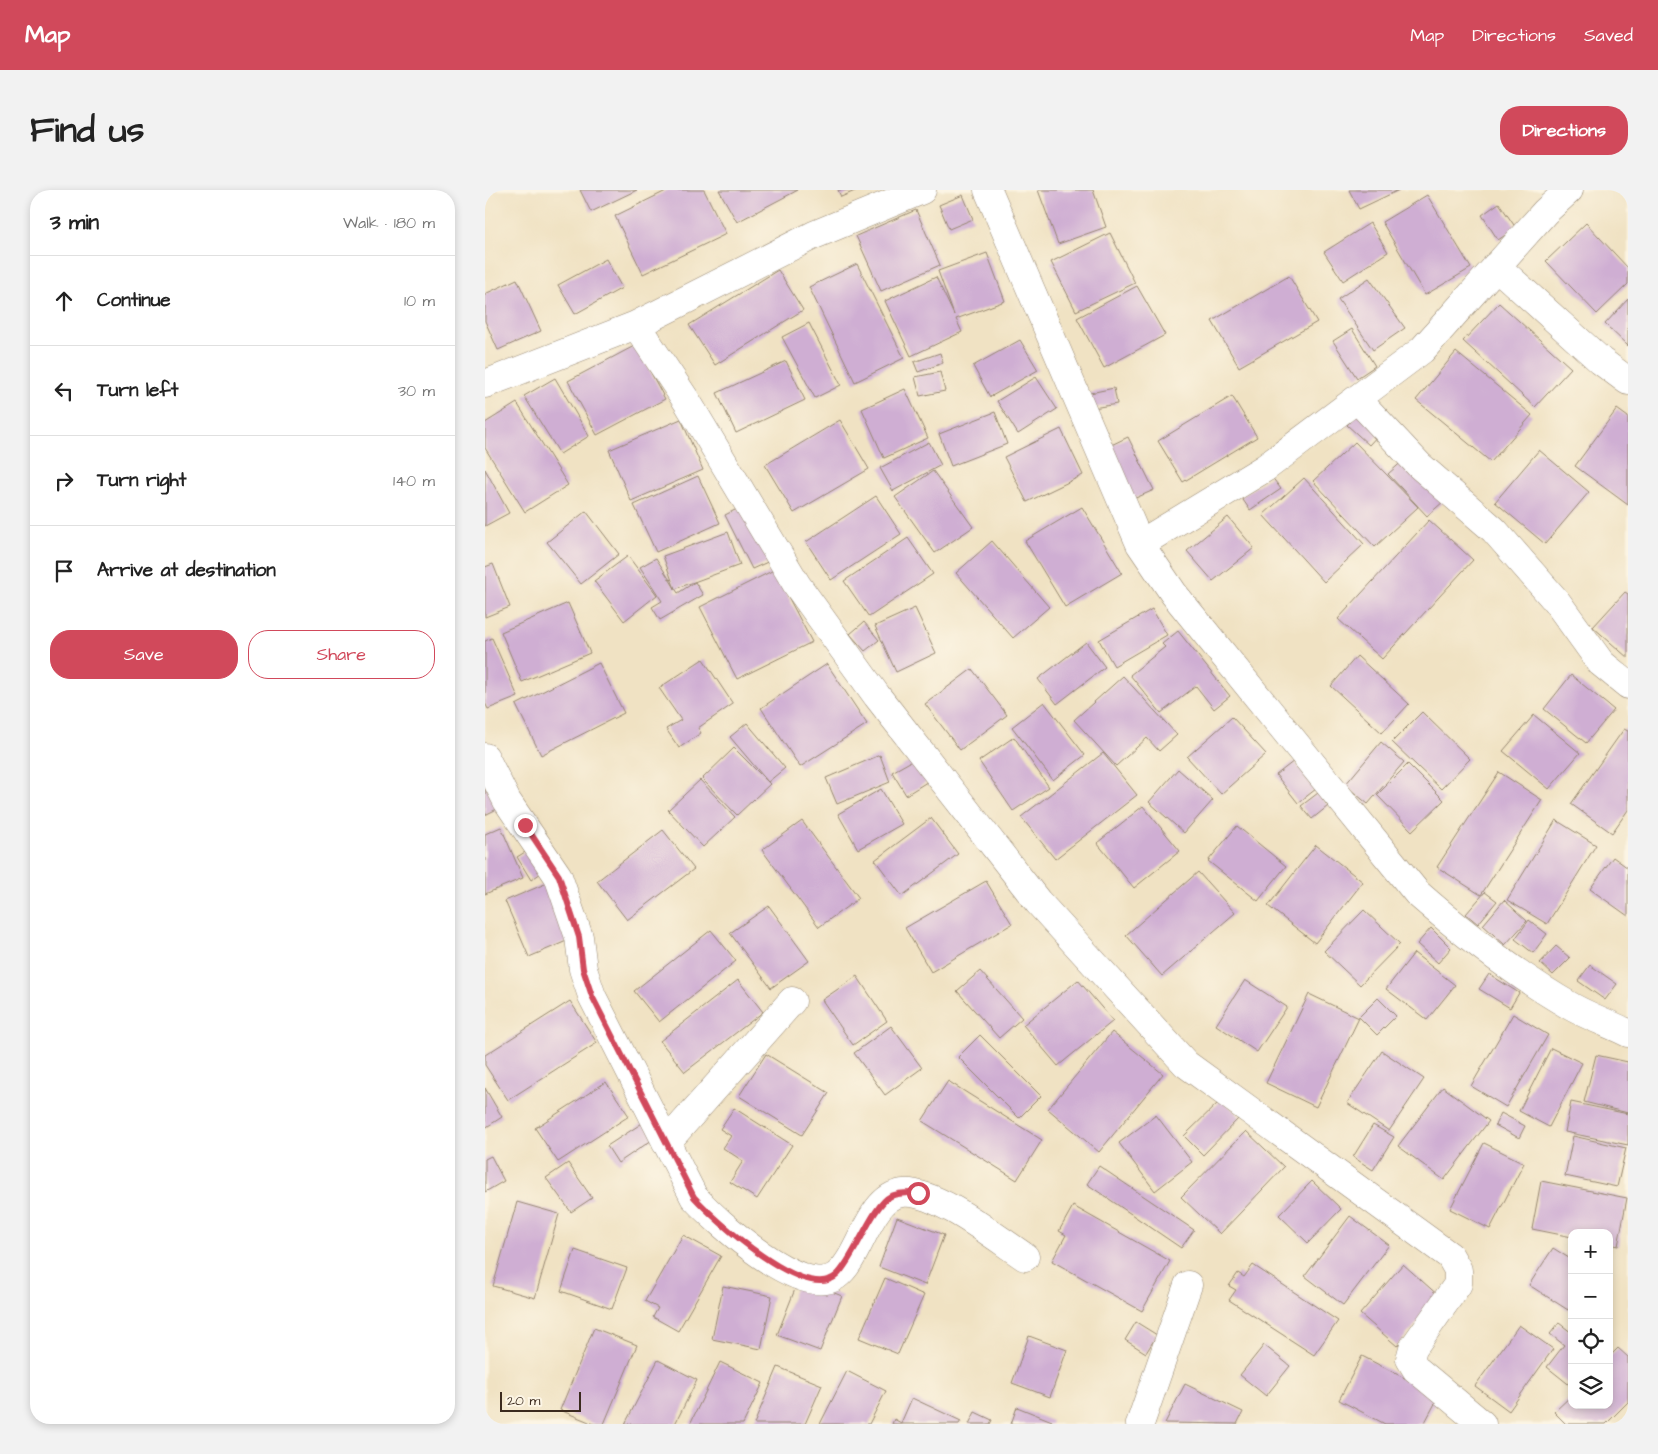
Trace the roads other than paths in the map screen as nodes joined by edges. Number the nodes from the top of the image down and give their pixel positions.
1 (922, 190) edge
2 (988, 190) edge
3 (1569, 190) edge
4 (1496, 266) junction
5 (636, 325) junction
6 (1628, 381) edge
7 (485, 384) edge
8 (1357, 398) junction
9 (1140, 544) junction
10 (1628, 685) edge
11 (485, 756) edge
12 (792, 1000) dead end
13 (1628, 1033) edge
14 (666, 1143) junction
15 (1025, 1257) dead end
16 (1188, 1285) dead end
17 (1140, 1424) edge
18 (1482, 1424) edge

1 - 5 street
2 - 9 street
3 - 4 street
4 - 6 street
4 - 8 street
5 - 7 street
5 - 18 street
8 - 9 street
8 - 10 street
9 - 13 street
11 - 14 street
12 - 14 street
14 - 15 street
16 - 17 street

